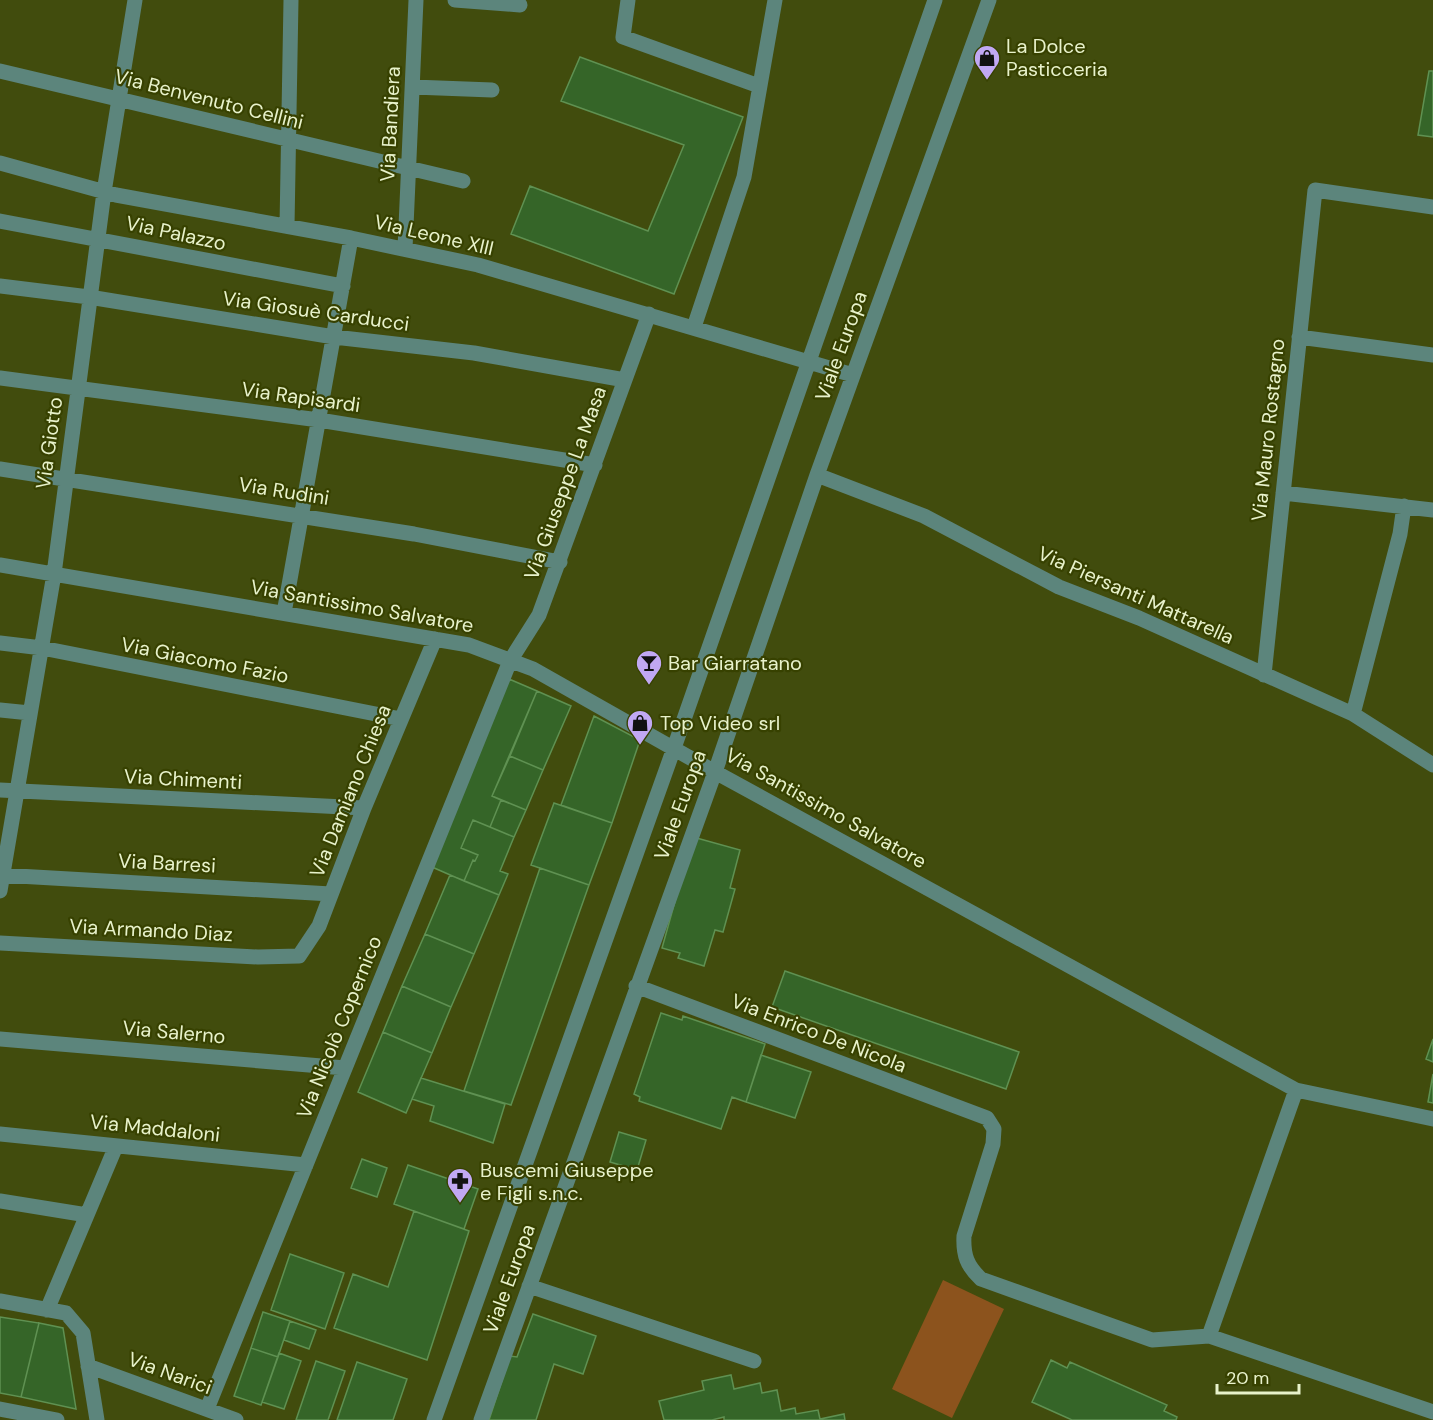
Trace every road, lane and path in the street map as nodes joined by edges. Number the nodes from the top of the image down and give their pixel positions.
1 (135, 0) edge
2 (291, 0) edge
3 (416, 0) edge
4 (455, 0) edge
5 (628, 0) edge
6 (775, 0) edge
7 (935, 0) edge
8 (988, 0) edge
9 (520, 5) dead end
10 (0, 70) edge
11 (759, 86) junction
12 (413, 87) junction
13 (492, 90) dead end
14 (118, 99) junction
15 (288, 141) junction
16 (0, 163) edge
17 (409, 166) junction
18 (463, 181) dead end
19 (104, 192) junction
20 (1433, 207) edge
21 (0, 220) edge
22 (287, 226) junction
23 (351, 238) junction
24 (97, 239) junction
25 (405, 249) junction
26 (0, 286) edge
27 (343, 286) junction
28 (89, 297) junction
29 (649, 314) junction
30 (694, 327) junction
31 (334, 337) junction
32 (1299, 337) junction
33 (1433, 355) edge
34 (810, 360) junction
35 (853, 375) junction
36 (0, 378) edge
37 (625, 380) junction
38 (77, 390) junction
39 (319, 420) junction
40 (595, 465) junction
41 (0, 469) edge
42 (817, 475) junction
43 (65, 478) junction
44 (1283, 493) junction
45 (1404, 506) junction
46 (1433, 510) edge
47 (302, 515) junction
48 (560, 562) junction
49 (0, 565) edge
50 (54, 574) junction
51 (284, 613) junction
52 (435, 639) junction
53 (0, 643) edge
54 (42, 648) junction
55 (510, 661) junction
56 (1264, 675) junction
57 (0, 710) edge
58 (30, 713) junction
59 (1353, 714) junction
60 (402, 719) junction
61 (674, 748) junction
62 (1433, 765) edge
63 (715, 772) junction
64 (0, 790) edge
65 (17, 792) junction
66 (364, 808) junction
67 (1, 875) edge
68 (0, 891) edge
69 (331, 894) junction
70 (0, 943) edge
71 (299, 956) joint
72 (636, 986) junction
73 (0, 1039) edge
74 (345, 1068) junction
75 (1296, 1090) junction
76 (1433, 1119) edge
77 (0, 1134) edge
78 (116, 1146) junction
79 (306, 1165) junction
80 (0, 1201) edge
81 (87, 1215) junction
82 (529, 1286) junction
83 (0, 1301) edge
84 (46, 1310) junction
85 (1209, 1336) junction
86 (754, 1360) dead end
87 (88, 1366) junction
88 (0, 1409) edge
89 (207, 1409) junction
90 (1433, 1412) edge
91 (57, 1420) edge
92 (97, 1420) edge
93 (236, 1420) edge
94 (434, 1420) edge
95 (481, 1420) edge

1 - 14 street, Via Giotto
2 - 15 street
3 - 12 street, Via Bandiera
4 - 9 street
5 - 11 street
6 - 11 street
7 - 34 street, Viale Europa
8 - 35 street, Viale Europa
10 - 14 street, Via Benvenuto Cellini
11 - 30 street
12 - 13 street
12 - 17 street, Via Bandiera
14 - 15 street, Via Benvenuto Cellini
14 - 19 street, Via Giotto
15 - 17 street, Via Benvenuto Cellini
15 - 22 street
16 - 19 street, Via Leone XIII
17 - 18 street, Via Benvenuto Cellini
17 - 25 street, Via Bandiera
19 - 22 street, Via Leone XIII
19 - 24 street, Via Giotto
20 - 32 street, Via Mauro Rostagno
21 - 24 street, Via Palazzo
22 - 23 street, Via Leone XIII
23 - 25 street, Via Leone XIII
23 - 27 street
24 - 27 street, Via Palazzo
24 - 28 street, Via Giotto
25 - 29 street, Via Leone XIII
26 - 28 street, Via Giosuè Carducci
27 - 31 street
28 - 31 street, Via Giosuè Carducci
28 - 38 street, Via Giotto
29 - 30 street, Via Leone XIII
29 - 37 street, Via Giuseppe La Masa
30 - 34 street, Via Leone XIII
31 - 37 street, Via Giosuè Carducci
31 - 39 street
32 - 33 street
32 - 44 street, Via Mauro Rostagno
34 - 35 street, Via Leone XIII
34 - 61 street, Viale Europa
35 - 42 street, Viale Europa
36 - 38 street, Via Rapisardi
37 - 40 street, Via Giuseppe La Masa
38 - 39 street, Via Rapisardi
38 - 43 street, Via Giotto
39 - 40 street, Via Rapisardi
39 - 47 street
40 - 48 street, Via Giuseppe La Masa
41 - 43 street, Via Rudini
42 - 56 street, Via Piersanti Mattarella
42 - 63 street, Viale Europa
43 - 47 street, Via Rudini
43 - 50 street, Via Giotto
44 - 45 street
44 - 56 street, Via Mauro Rostagno
45 - 46 street
45 - 59 street
47 - 48 street, Via Rudini
47 - 51 street
48 - 55 street, Via Giuseppe La Masa
49 - 50 street, Via Santissimo Salvatore
50 - 51 street, Via Santissimo Salvatore
50 - 54 street, Via Giotto
51 - 52 street, Via Santissimo Salvatore
52 - 55 street, Via Santissimo Salvatore
52 - 60 street, Via Damiano Chiesa
53 - 54 street, Via Giacomo Fazio
54 - 58 street, Via Giotto
54 - 60 street, Via Giacomo Fazio
55 - 61 street, Via Santissimo Salvatore
55 - 74 street, Via Nicolò Copernico
56 - 59 street, Via Piersanti Mattarella
57 - 58 street
58 - 65 street, Via Giotto
59 - 62 street, Via Piersanti Mattarella
60 - 66 street, Via Damiano Chiesa
61 - 63 street, Via Santissimo Salvatore
61 - 94 street, Viale Europa
63 - 72 street, Viale Europa
63 - 75 street, Via Santissimo Salvatore
64 - 65 street, Via Chimenti
65 - 66 street, Via Chimenti
65 - 67 street, Via Giotto
66 - 69 street, Via Damiano Chiesa
67 - 68 street, Via Giotto
67 - 69 street, Via Barresi
69 - 71 street, Via Damiano Chiesa
70 - 71 street, Via Armando Diaz
72 - 82 street, Viale Europa
72 - 85 street, Via Enrico De Nicola
73 - 74 street, Via Salerno
74 - 79 street, Via Nicolò Copernico
75 - 76 street, Via Santissimo Salvatore
75 - 85 street
77 - 78 street, Via Maddaloni
78 - 79 street, Via Maddaloni
78 - 81 street
79 - 89 street, Via Nicolò Copernico
80 - 81 street
81 - 84 street
82 - 86 street
82 - 95 street, Viale Europa
83 - 84 street
84 - 87 street
85 - 90 street
87 - 89 street, Via Narici
87 - 92 street
88 - 91 street
89 - 93 street, Via Narici

